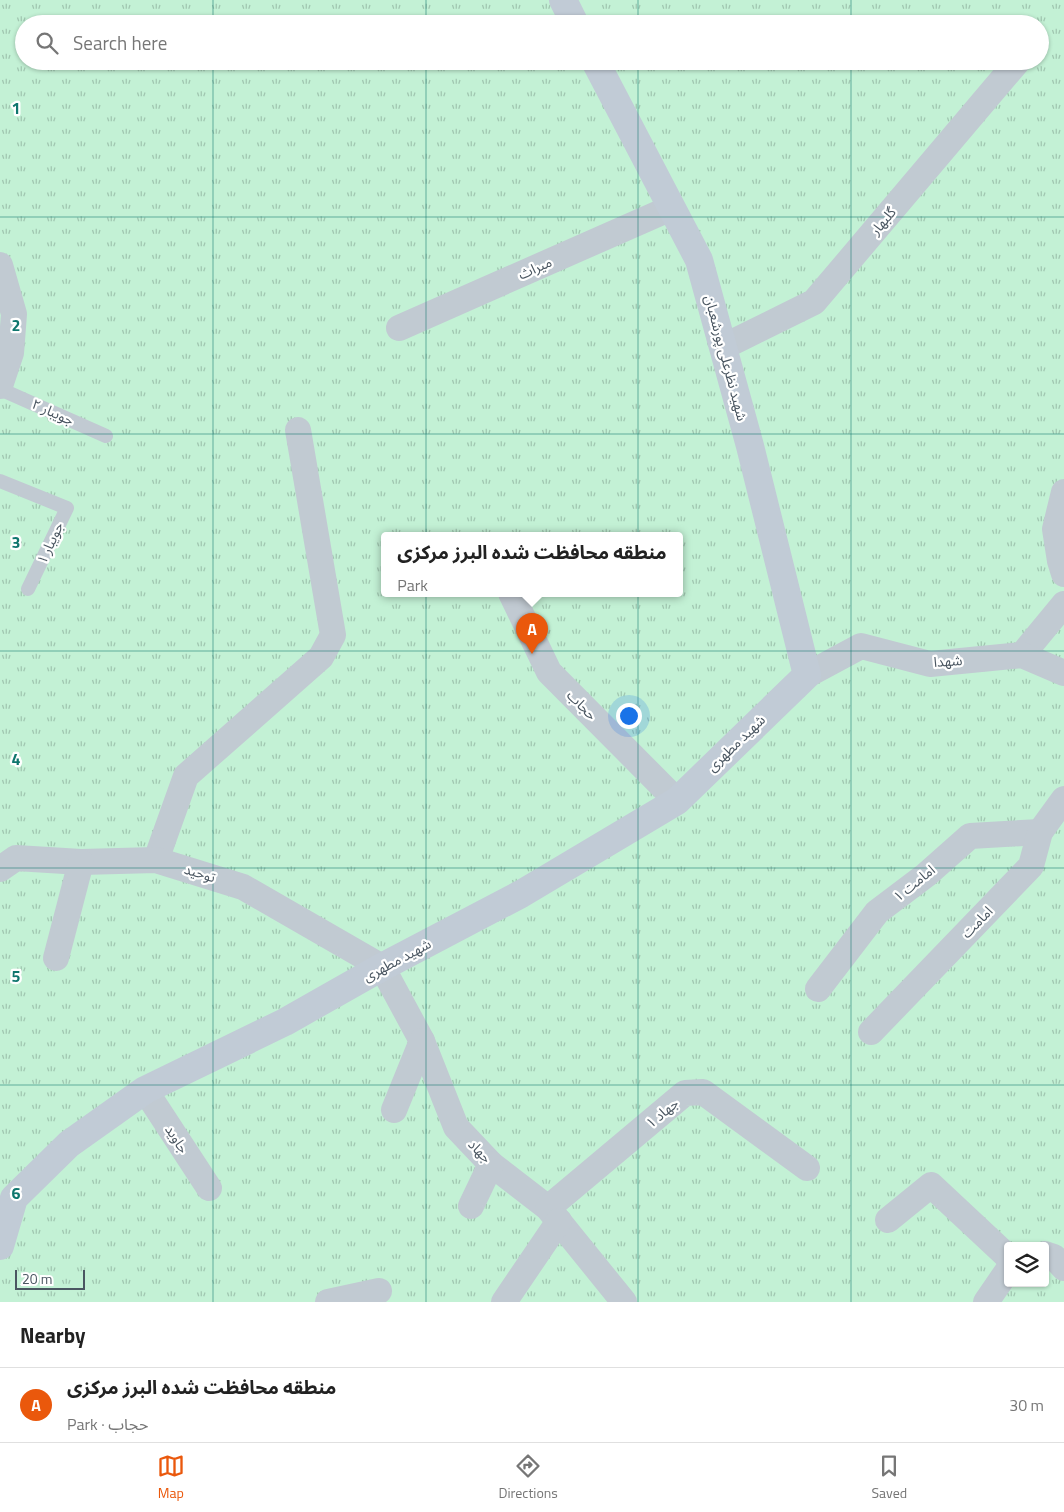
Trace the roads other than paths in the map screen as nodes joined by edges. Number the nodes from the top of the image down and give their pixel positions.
1 (563, 0) edge
2 (570, 15) edge
3 (600, 70) edge
4 (1010, 70) edge
5 (671, 208) junction
6 (0, 265) edge
7 (399, 328) dead end
8 (723, 347) junction
9 (0, 388) edge
10 (298, 430) dead end
11 (106, 436) dead end
12 (0, 481) edge
13 (1064, 492) edge
14 (1064, 574) edge
15 (28, 589) dead end
16 (513, 597) edge
17 (1064, 604) edge
18 (1022, 655) junction
19 (1064, 673) edge
20 (807, 674) junction
21 (1064, 800) edge
22 (677, 801) junction
23 (1040, 832) junction
24 (156, 860) junction
25 (81, 862) junction
26 (0, 869) edge
27 (56, 958) dead end
28 (382, 967) junction
29 (818, 989) dead end
30 (871, 1032) dead end
31 (422, 1041) junction
32 (145, 1090) junction
33 (394, 1110) dead end
34 (491, 1164) junction
35 (807, 1168) dead end
36 (209, 1188) dead end
37 (7, 1193) edge
38 (471, 1206) dead end
39 (554, 1215) junction
40 (888, 1220) dead end
41 (0, 1246) edge
42 (1004, 1253) edge
43 (1049, 1255) edge
44 (1064, 1268) edge
45 (1004, 1276) edge
46 (379, 1291) dead end
47 (328, 1302) edge
48 (504, 1302) edge
49 (624, 1302) edge
50 (986, 1302) edge

1 - 2 street
3 - 5 street, شهید نظرعلی پورشعبان
4 - 8 street, گلبهار
5 - 7 street, میراث
5 - 8 street, شهید نظرعلی پورشعبان
6 - 9 street
8 - 20 street, شهید نظرعلی پورشعبان
9 - 11 lane, جویبار ۲
10 - 24 street
12 - 15 lane, جویبار ۱
13 - 14 street
16 - 22 street, حجاب
17 - 18 street
18 - 19 street, شهدا
18 - 20 street, شهدا
20 - 22 street, شهید مطهری
21 - 23 street, امامت
22 - 28 street, شهید مطهری
23 - 29 street, امامت ۱
23 - 30 street, امامت
24 - 25 street, توحید
24 - 28 street, توحید
25 - 26 street, توحید
25 - 27 street
28 - 31 street, جهاد
28 - 32 street, شهید مطهری
31 - 33 street
31 - 34 street, جهاد
32 - 36 street, جاوید
32 - 37 street, شهید مطهری
34 - 38 street
34 - 39 street, جهاد
35 - 39 street, جهاد ۱
37 - 41 street, شهید مطهری
39 - 48 street, جهاد ۱
39 - 49 street, جهاد
40 - 42 street
43 - 44 street
45 - 50 street
46 - 47 street

